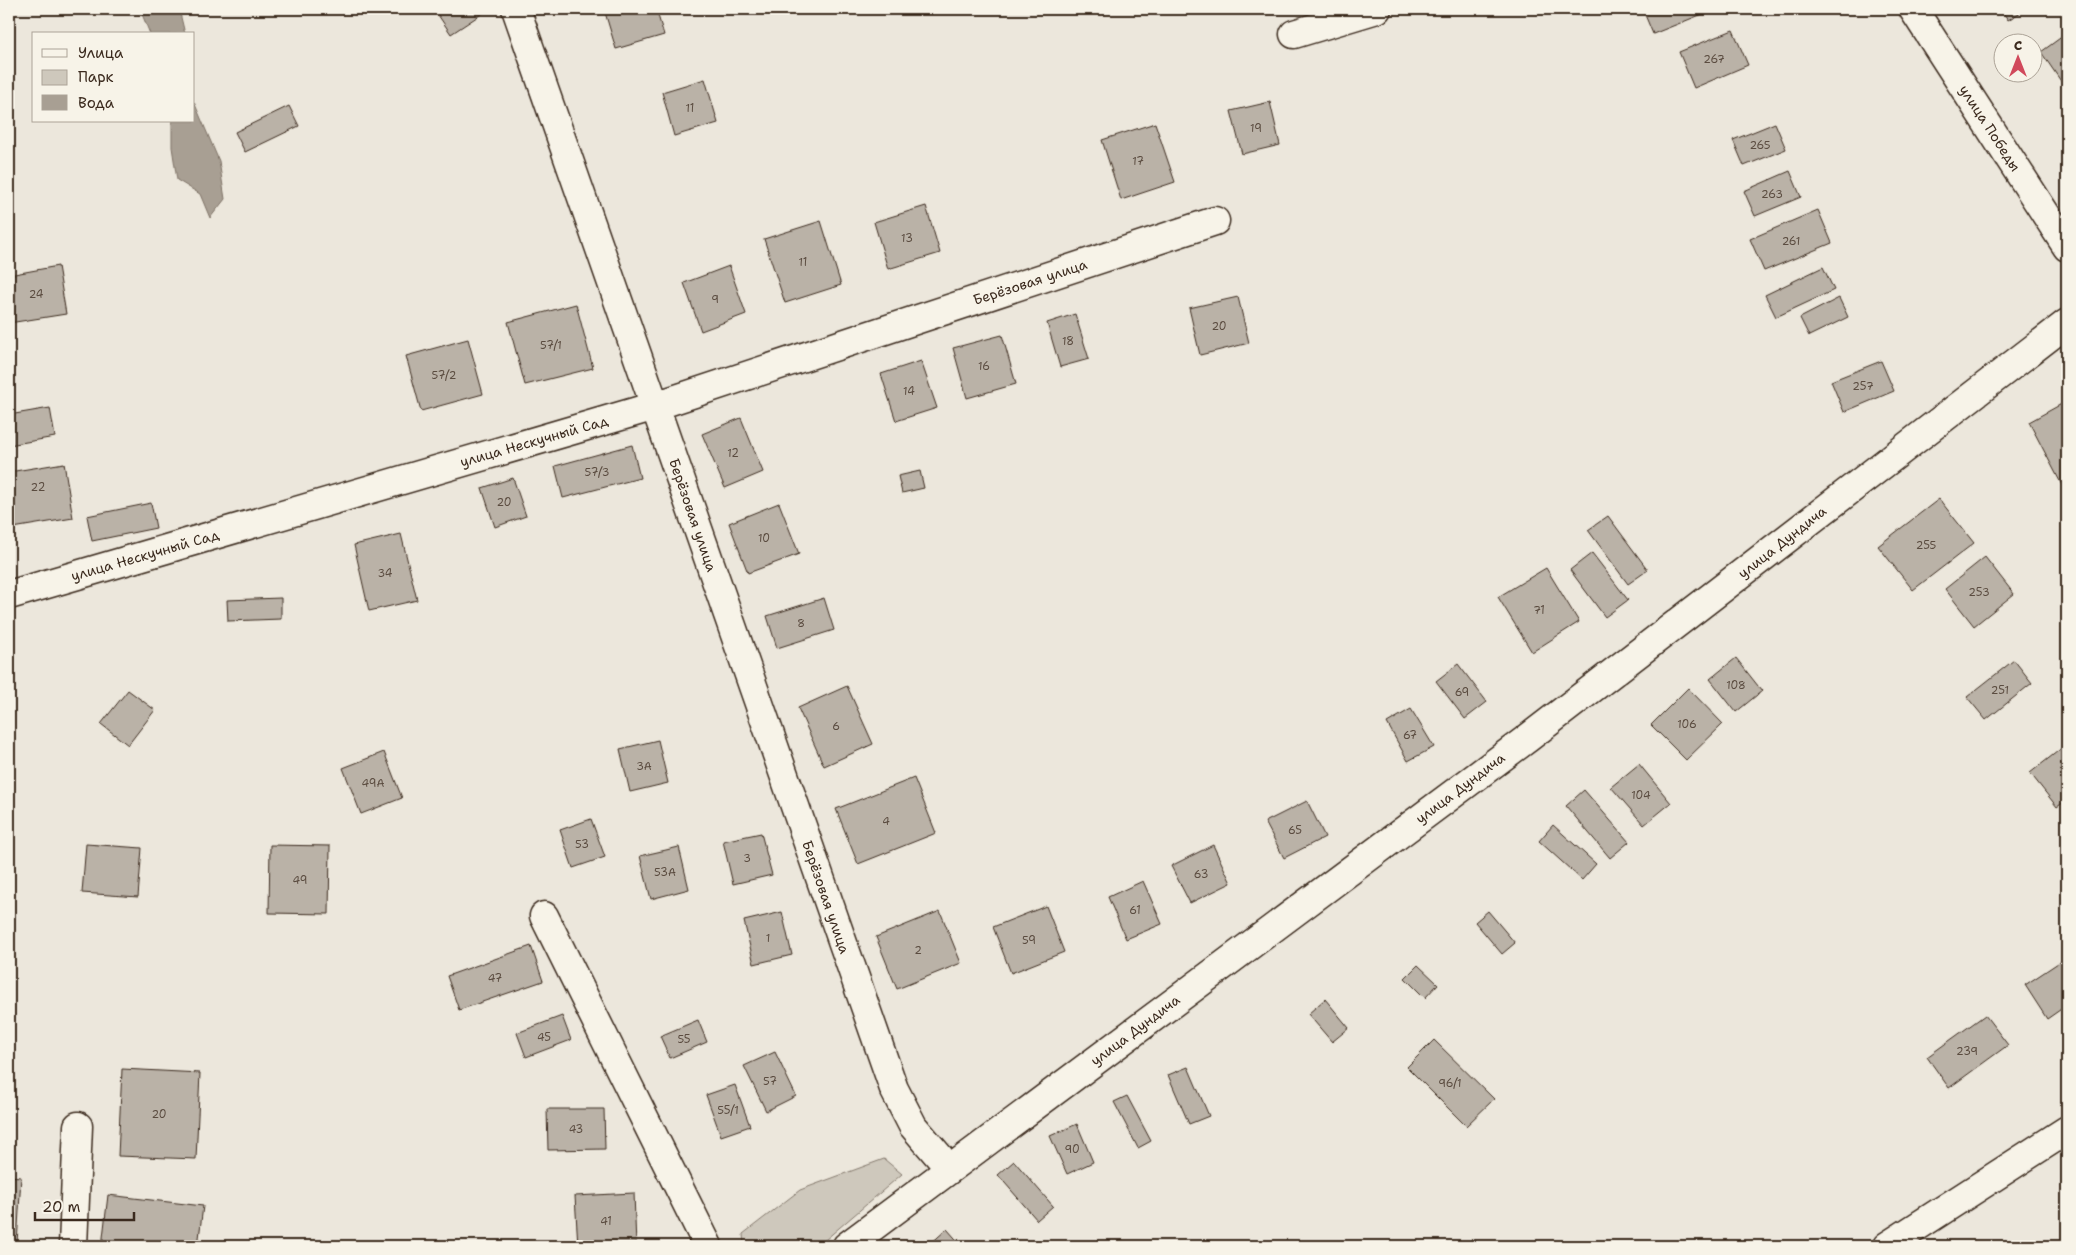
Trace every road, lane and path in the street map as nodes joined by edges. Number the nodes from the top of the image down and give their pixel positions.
1 (516, 9) edge
2 (1377, 9) edge
3 (1913, 9) edge
4 (1294, 34) dead end
5 (1215, 221) dead end
6 (2067, 247) edge
7 (2067, 323) edge
8 (655, 406) junction
9 (9, 595) edge
10 (544, 916) dead end
11 (78, 1126) dead end
12 (2067, 1130) edge
13 (949, 1168) junction
14 (73, 1246) edge
15 (708, 1246) edge
16 (847, 1246) edge
17 (1887, 1246) edge

1 - 8 street
2 - 4 street
3 - 6 street, улица Победы
5 - 8 street, Берёзовая улица
7 - 13 street, улица Дундича
8 - 9 street, улица Нескучный Сад
8 - 13 street, Берёзовая улица
10 - 15 street
11 - 14 street
12 - 17 street
13 - 16 street, улица Дундича

